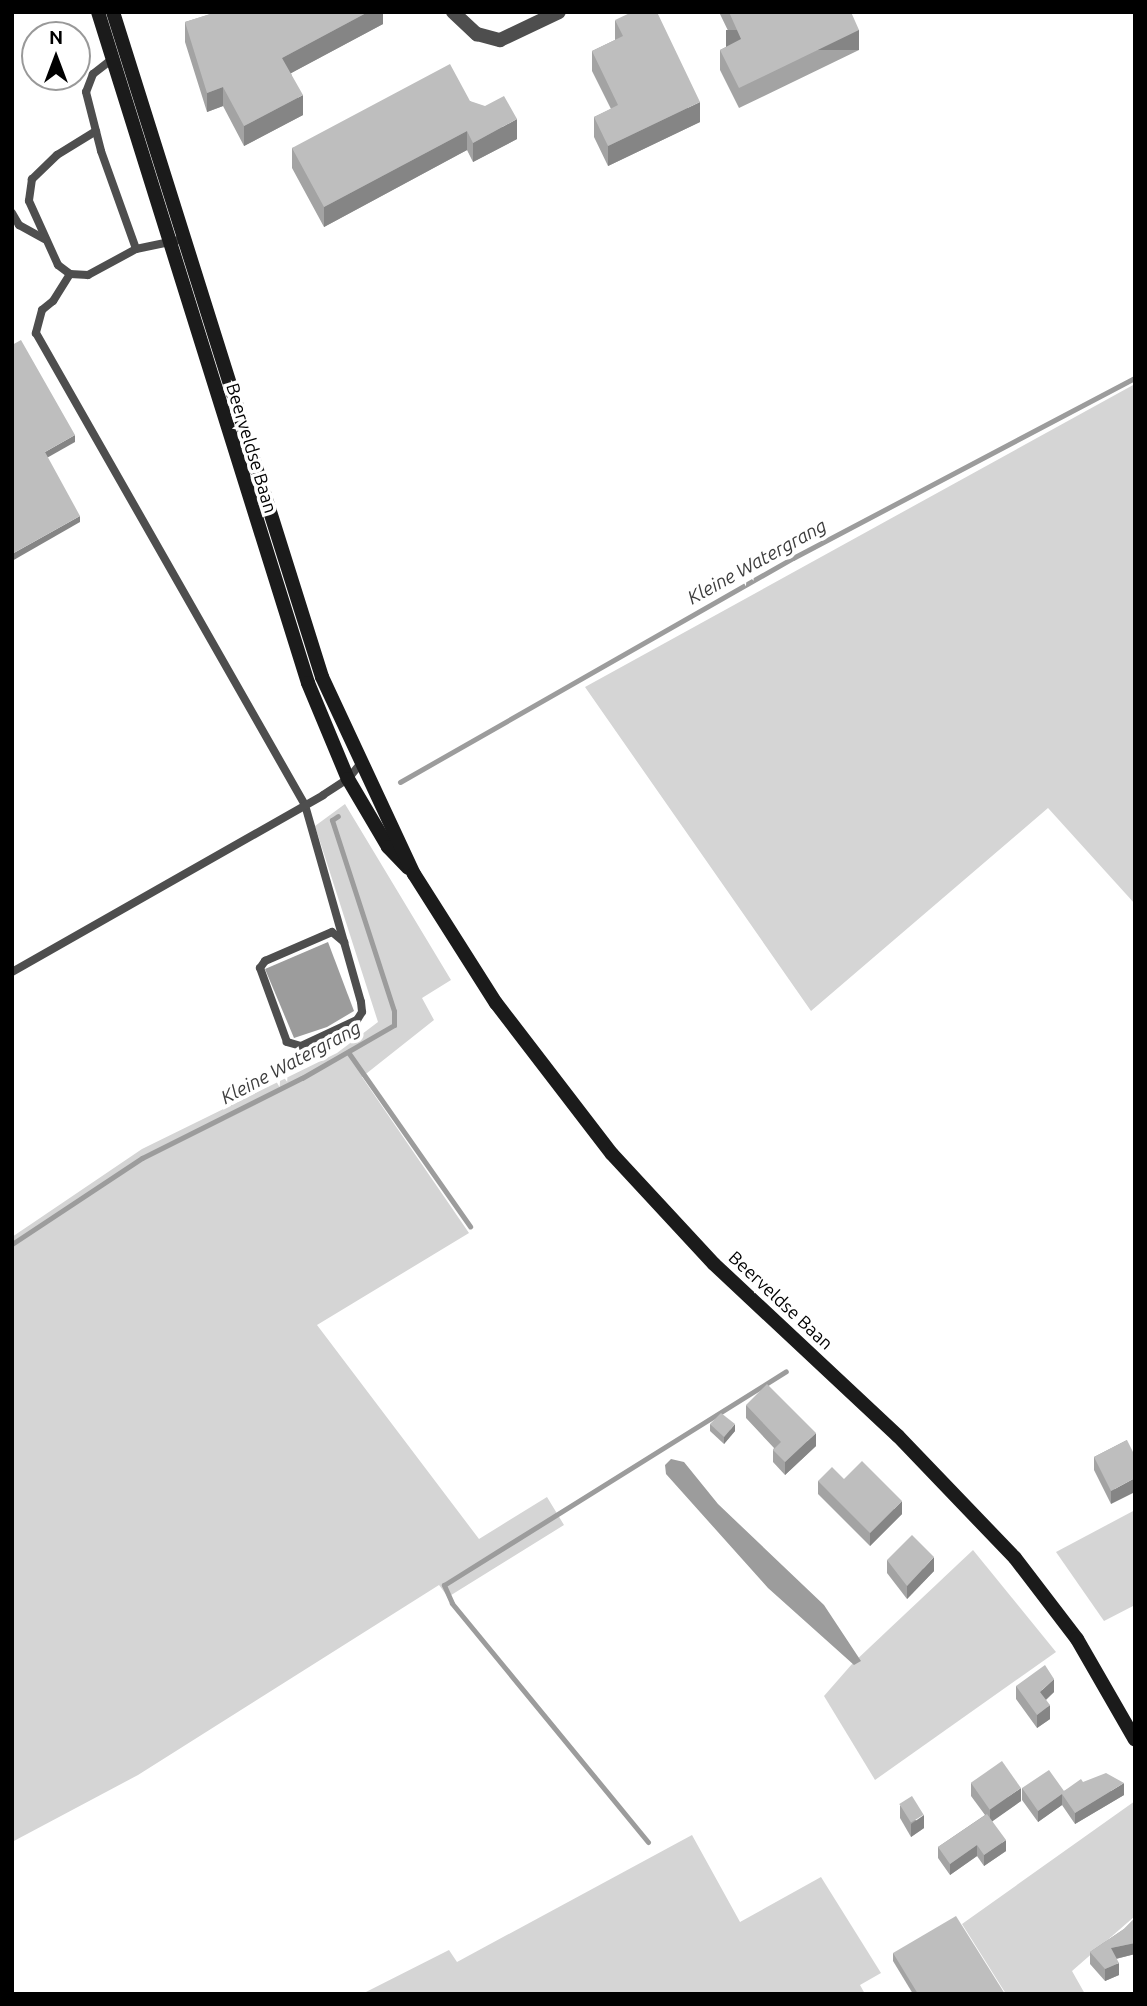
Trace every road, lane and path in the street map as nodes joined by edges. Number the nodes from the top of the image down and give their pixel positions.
1 (98, 12) edge
2 (113, 12) edge
3 (453, 12) edge
4 (559, 12) edge
5 (111, 60) junction
6 (96, 131) junction
7 (12, 214) edge
8 (44, 239) junction
9 (184, 239) junction
10 (168, 242) junction
11 (136, 249) junction
12 (70, 274) junction
13 (360, 764) junction
14 (348, 779) junction
15 (306, 805) junction
16 (414, 874) junction
17 (344, 942) junction
18 (12, 972) edge
19 (1135, 1740) edge

1 - 5 main road, Beerveldse Baan
2 - 9 main road, Beerveldse Baan
3 - 4 street
5 - 6 lane
5 - 10 main road, Beerveldse Baan
6 - 8 lane
6 - 11 lane
7 - 8 lane
8 - 12 lane
9 - 10 lane
9 - 13 main road, Beerveldse Baan
10 - 11 lane
10 - 14 main road, Beerveldse Baan
11 - 12 lane
12 - 15 lane
13 - 14 lane
13 - 16 main road, Beerveldse Baan
14 - 15 lane
14 - 16 main road, Beerveldse Baan
15 - 17 lane
15 - 18 lane
16 - 19 main road, Beerveldse Baan
17 - 17 lane

